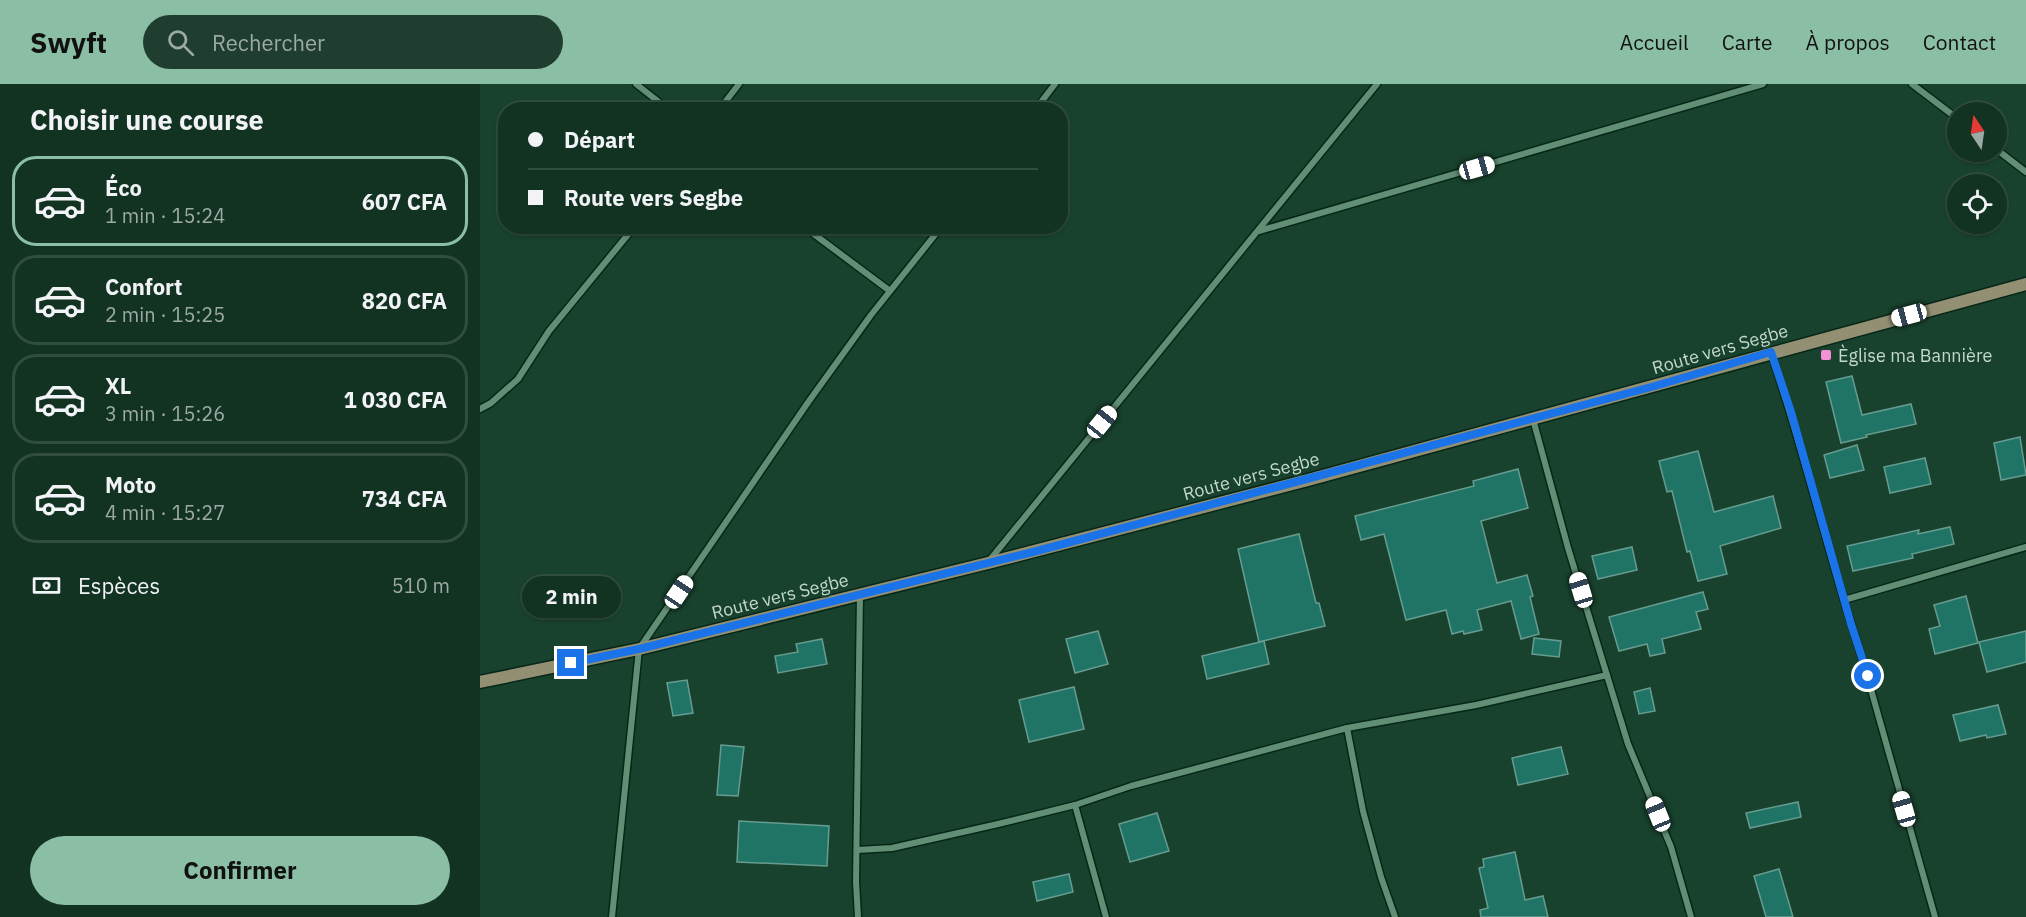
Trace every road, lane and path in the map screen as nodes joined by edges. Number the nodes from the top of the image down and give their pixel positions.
1 (636, 84) edge
2 (739, 84) edge
3 (1055, 84) edge
4 (1377, 84) edge
5 (1763, 84) edge
6 (1912, 84) edge
7 (659, 102) edge
8 (725, 102) edge
9 (1041, 102) edge
10 (1947, 111) edge
11 (2007, 157) edge
12 (2026, 172) edge
13 (1258, 231) junction
14 (628, 234) edge
15 (814, 234) edge
16 (936, 234) edge
17 (2026, 284) edge
18 (890, 291) junction
19 (1771, 352) junction
20 (480, 409) edge
21 (1533, 418) junction
22 (2026, 547) edge
23 (987, 563) junction
24 (860, 595) junction
25 (1844, 600) junction
26 (639, 649) junction
27 (1607, 675) junction
28 (480, 682) edge
29 (1347, 728) junction
30 (1075, 805) junction
31 (857, 850) junction
32 (612, 917) edge
33 (858, 917) edge
34 (1106, 917) edge
35 (1395, 917) edge
36 (1691, 917) edge
37 (1935, 917) edge

1 - 7 street
2 - 8 street
3 - 9 street
4 - 13 street
5 - 13 street
6 - 10 street
11 - 12 street
13 - 23 street
14 - 20 street
15 - 18 street
16 - 18 street
17 - 19 main road, Route vers Segbe
18 - 26 street
19 - 21 main road, Route vers Segbe
19 - 25 street
21 - 23 main road, Route vers Segbe
21 - 27 street
22 - 25 street
23 - 24 main road, Route vers Segbe
24 - 26 main road, Route vers Segbe
24 - 31 street
25 - 37 street
26 - 28 main road, Route vers Segbe
26 - 32 street
27 - 29 street
27 - 36 street
29 - 30 street
29 - 35 street
30 - 31 street
30 - 34 street
31 - 33 street

